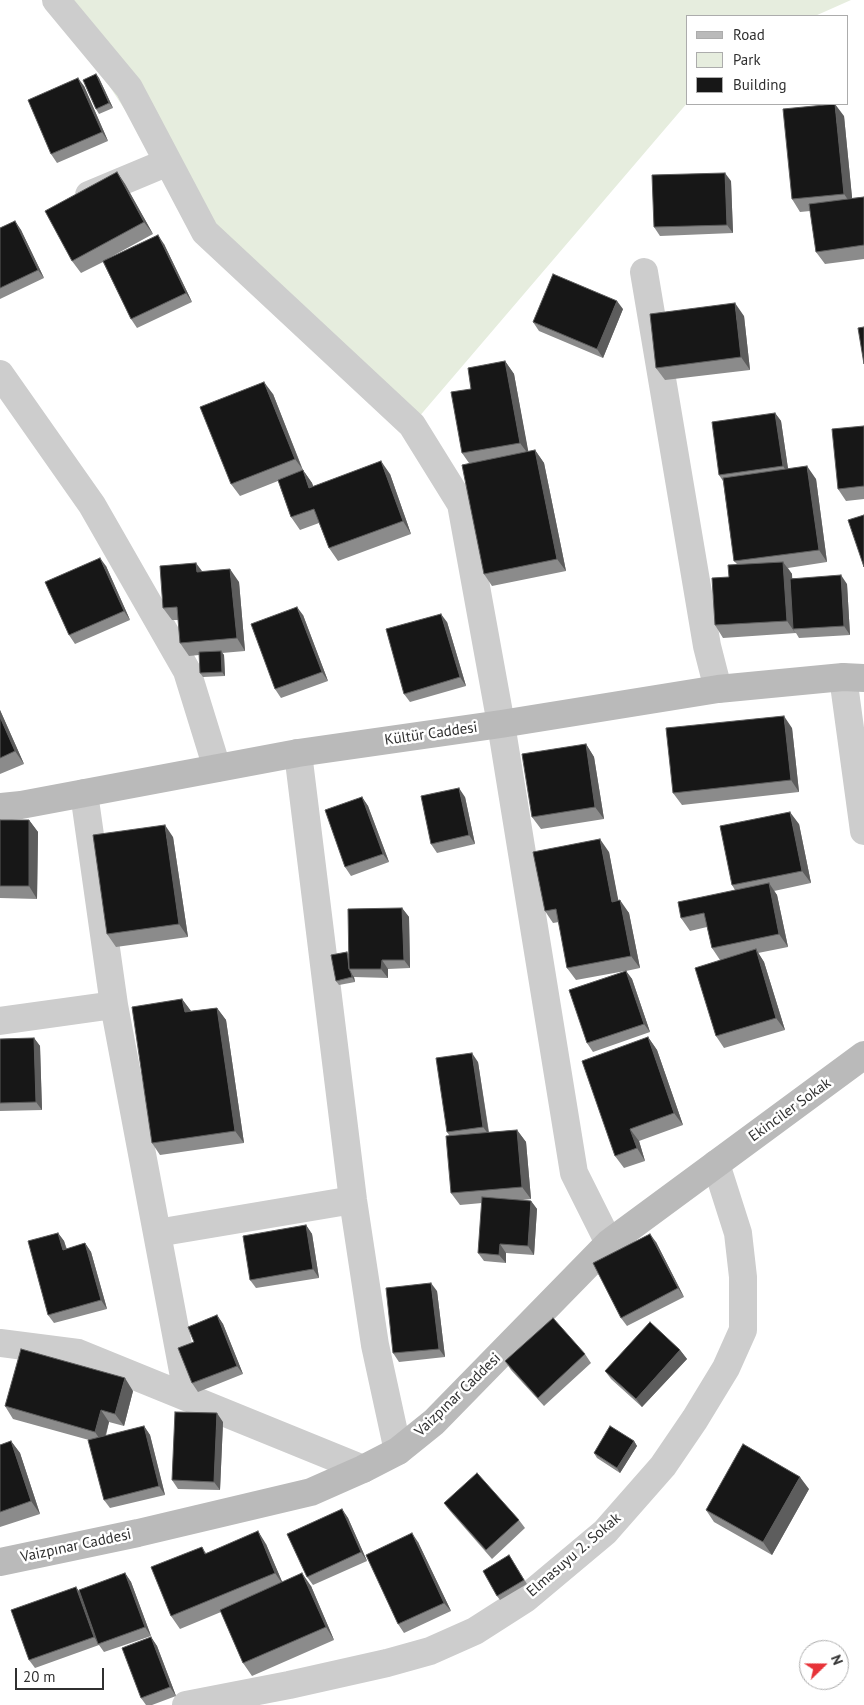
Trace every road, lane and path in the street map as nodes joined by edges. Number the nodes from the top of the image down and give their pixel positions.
1 (56, 0) edge
2 (168, 162) junction
3 (70, 202) edge
4 (644, 272) dead end
5 (0, 374) edge
6 (853, 678) edge
7 (718, 689) junction
8 (501, 724) junction
9 (298, 753) junction
10 (217, 768) junction
11 (84, 793) junction
12 (0, 807) edge
13 (864, 831) edge
14 (114, 1005) junction
15 (0, 1021) edge
16 (864, 1055) edge
17 (716, 1164) junction
18 (353, 1200) junction
19 (157, 1233) junction
20 (610, 1243) junction
21 (0, 1343) edge
22 (188, 1398) junction
23 (398, 1451) junction
24 (363, 1469) junction
25 (0, 1562) edge
26 (186, 1705) edge

1 - 2 street
2 - 3 street
2 - 8 street
4 - 7 street
5 - 10 street
6 - 7 street, Kültür Caddesi
6 - 13 street
7 - 8 street, Kültür Caddesi
8 - 9 street, Kültür Caddesi
8 - 20 street
9 - 10 street, Kültür Caddesi
9 - 18 street
10 - 11 street, Kültür Caddesi
11 - 12 street, Kültür Caddesi
11 - 14 street
14 - 15 street
14 - 19 street
16 - 17 street, Ekinciler Sokak
17 - 20 street, Vaizpınar Caddesi
17 - 26 street, Elmasuyu 2. Sokak
18 - 19 street
18 - 23 street
19 - 22 street
20 - 23 street, Vaizpınar Caddesi
21 - 22 street
22 - 24 street
23 - 24 street, Vaizpınar Caddesi
24 - 25 street, Vaizpınar Caddesi

